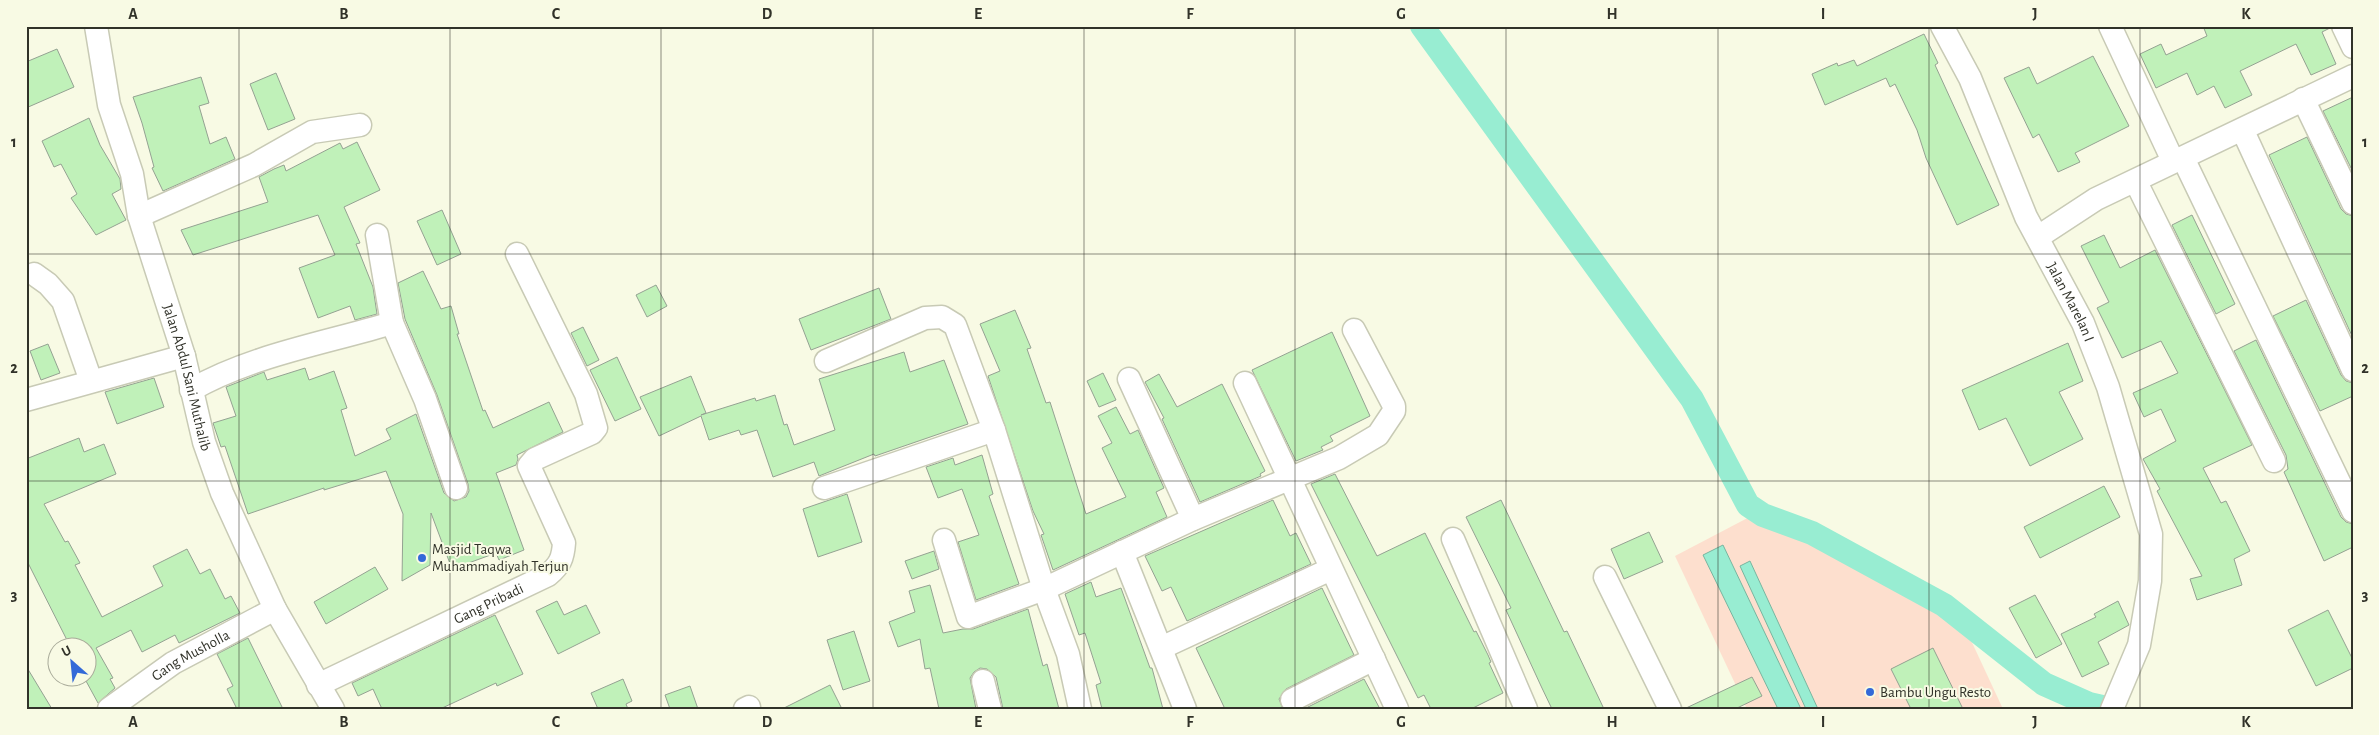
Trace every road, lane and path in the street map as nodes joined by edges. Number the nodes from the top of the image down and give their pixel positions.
1 (96, 26) edge
2 (1942, 26) edge
3 (2110, 26) edge
4 (2343, 26) edge
5 (2353, 47) edge
6 (2353, 76) edge
7 (2303, 99) junction
8 (360, 124) dead end
9 (2243, 131) junction
10 (2178, 160) junction
11 (2136, 182) junction
12 (2353, 203) edge
13 (139, 216) junction
14 (376, 235) dead end
15 (2038, 237) junction
16 (517, 254) dead end
17 (34, 274) dead end
18 (392, 323) junction
19 (1354, 330) dead end
20 (184, 356) junction
21 (826, 361) dead end
22 (2353, 370) edge
23 (1128, 379) dead end
24 (91, 381) junction
25 (1244, 383) dead end
26 (191, 390) junction
27 (26, 400) edge
28 (994, 430) junction
29 (2274, 461) dead end
30 (1289, 478) junction
31 (456, 488) dead end
32 (824, 488) dead end
33 (2353, 511) edge
34 (1193, 519) junction
35 (1453, 539) dead end
36 (944, 540) dead end
37 (1122, 552) junction
38 (1331, 569) junction
39 (1605, 577) dead end
40 (1044, 589) junction
41 (275, 609) junction
42 (1161, 648) junction
43 (1374, 659) junction
44 (983, 681) dead end
45 (318, 685) junction
46 (1292, 700) dead end
47 (1517, 706) edge
48 (109, 709) edge
49 (333, 709) edge
50 (990, 709) edge
51 (1080, 709) edge
52 (1185, 709) edge
53 (1396, 709) edge
54 (1670, 709) edge
55 (2112, 709) edge

1 - 13 street, Jalan Abdul Sani Muthalib
2 - 15 street, Jalan Marelan I
3 - 10 street
4 - 5 street
6 - 7 street
7 - 9 street
7 - 12 street
8 - 13 street
9 - 10 street
9 - 22 street
10 - 11 street
10 - 33 street
11 - 15 street
11 - 29 street
13 - 20 street, Jalan Abdul Sani Muthalib
14 - 18 street
15 - 55 street, Jalan Marelan I
16 - 45 street, Gang Pribadi
17 - 24 street
18 - 26 street
18 - 31 street
19 - 30 street
20 - 24 street
20 - 26 street, Jalan Abdul Sani Muthalib
21 - 28 street
23 - 34 street
24 - 27 street
25 - 30 street
26 - 41 street, Jalan Abdul Sani Muthalib
28 - 32 street
28 - 40 street
30 - 34 street
30 - 38 street
34 - 37 street
35 - 47 street
36 - 40 street
37 - 40 street
37 - 42 street
38 - 42 street
38 - 43 street
39 - 54 street
40 - 51 street
41 - 45 street, Jalan Abdul Sani Muthalib
41 - 48 street, Gang Musholla
42 - 52 street
43 - 46 street
43 - 53 street
44 - 50 street
45 - 49 street, Jalan Abdul Sani Muthalib

